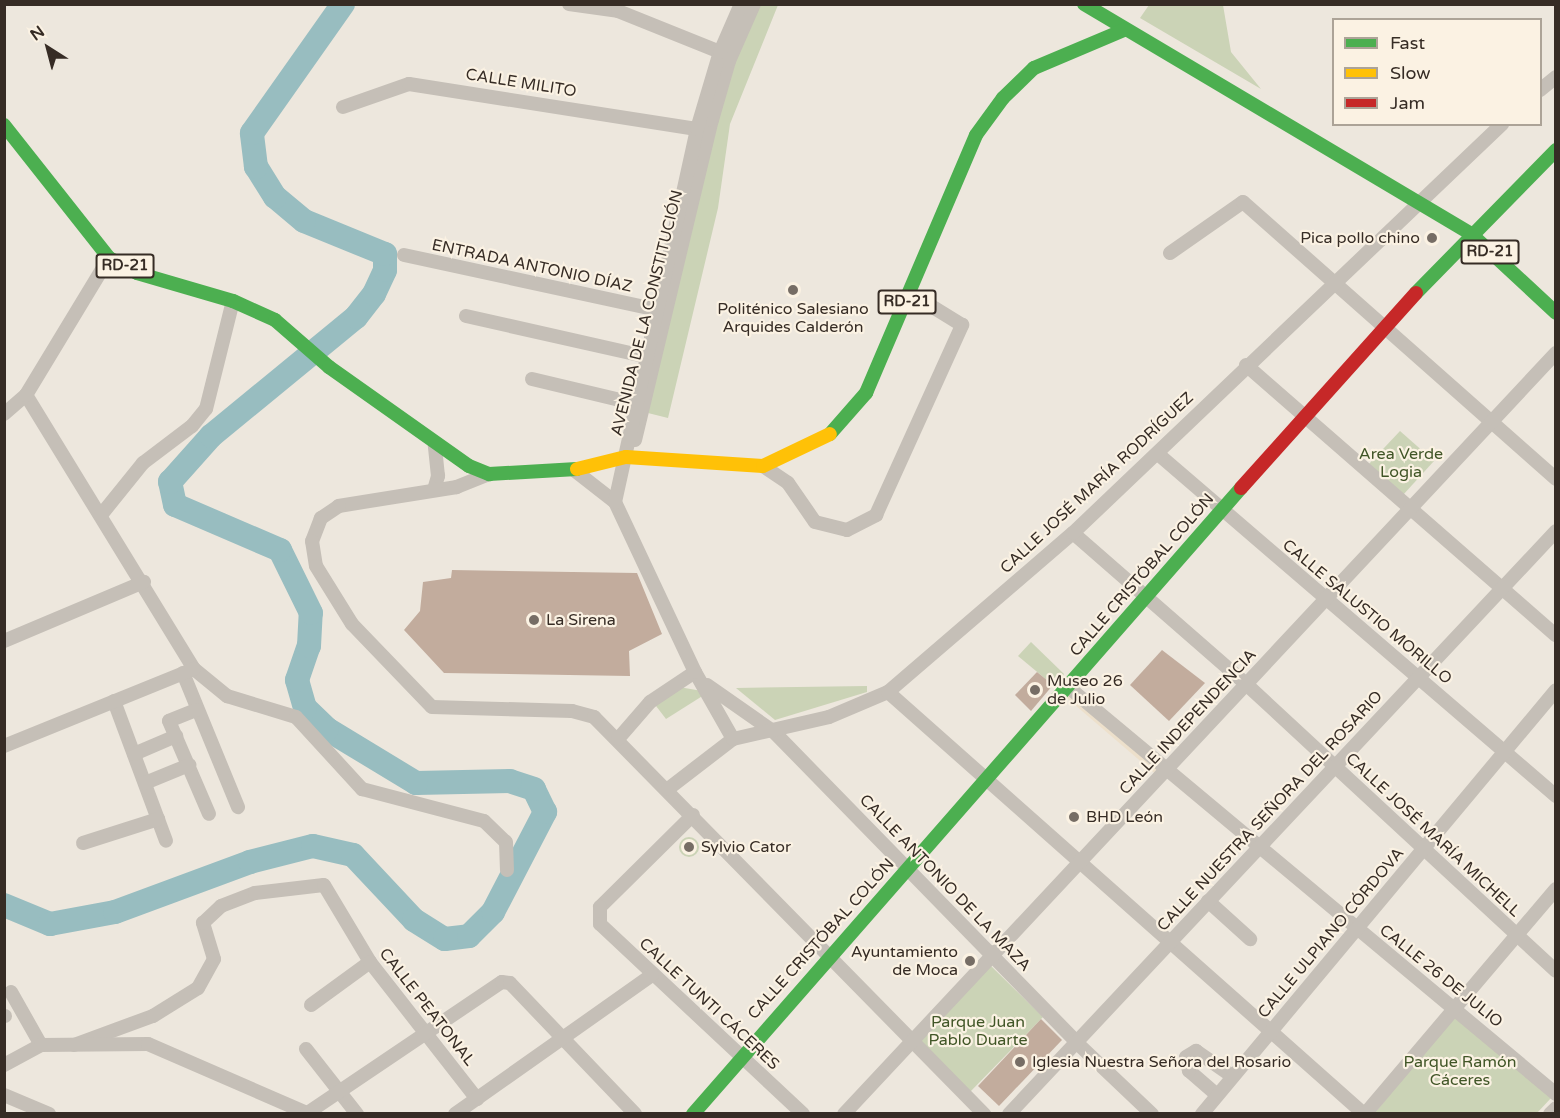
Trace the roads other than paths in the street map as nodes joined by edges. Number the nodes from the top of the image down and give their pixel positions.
1 (569, 4) edge
2 (741, 4) edge
3 (754, 4) edge
4 (1084, 4) edge
5 (1124, 30) junction
6 (720, 52) junction
7 (1556, 76) edge
8 (1542, 88) edge
9 (342, 107) dead end
10 (4, 125) edge
11 (1500, 126) edge
12 (697, 129) junction
13 (1556, 150) edge
14 (1416, 202) junction
15 (1470, 233) junction
16 (1170, 253) dead end
17 (404, 255) dead end
18 (109, 258) junction
19 (1331, 284) junction
20 (910, 293) junction
21 (233, 302) junction
22 (654, 309) junction
23 (1556, 313) edge
24 (466, 316) dead end
25 (1384, 330) junction
26 (1556, 353) edge
27 (644, 356) junction
28 (1246, 365) junction
29 (532, 379) dead end
30 (26, 395) junction
31 (633, 403) junction
32 (4, 414) edge
33 (1304, 416) junction
34 (1491, 422) junction
35 (435, 445) junction
36 (1158, 454) junction
37 (626, 457) junction
38 (763, 466) junction
39 (574, 470) junction
40 (489, 474) junction
41 (1556, 478) edge
42 (434, 490) junction
43 (615, 502) junction
44 (1410, 508) junction
45 (1221, 510) junction
46 (101, 515) junction
47 (1556, 531) edge
48 (1073, 533) junction
49 (144, 582) junction
50 (1502, 589) junction
51 (1144, 598) junction
52 (1326, 598) junction
53 (1556, 635) edge
54 (4, 640) edge
55 (189, 671) junction
56 (695, 672) junction
57 (1418, 678) junction
58 (1245, 684) junction
59 (706, 685) junction
60 (1067, 686) junction
61 (1556, 690) edge
62 (888, 692) junction
63 (114, 701) junction
64 (196, 710) junction
65 (774, 732) junction
66 (176, 736) junction
67 (618, 739) junction
68 (733, 739) junction
69 (4, 746) edge
70 (1504, 751) junction
71 (134, 754) junction
72 (189, 765) junction
73 (1335, 767) junction
74 (1166, 769) junction
75 (985, 776) junction
76 (145, 783) junction
77 (668, 789) junction
78 (1556, 796) edge
79 (238, 807) dead end
80 (209, 814) dead end
81 (693, 815) junction
82 (158, 819) junction
83 (166, 841) dead end
84 (83, 843) dead end
85 (1259, 847) junction
86 (1423, 849) junction
87 (1081, 860) junction
88 (907, 868) junction
89 (507, 870) dead end
90 (1556, 889) edge
91 (1208, 901) junction
92 (1357, 928) junction
93 (1516, 935) junction
94 (1250, 939) dead end
95 (1168, 944) junction
96 (829, 954) junction
97 (992, 955) junction
98 (370, 963) junction
99 (1556, 971) edge
100 (652, 975) junction
101 (11, 992) dead end
102 (311, 1005) dead end
103 (1456, 1006) junction
104 (426, 1031) junction
105 (1270, 1032) junction
106 (564, 1040) junction
107 (913, 1040) junction
108 (1076, 1042) junction
109 (41, 1045) junction
110 (74, 1045) junction
111 (306, 1049) dead end
112 (740, 1054) junction
113 (4, 1065) edge
114 (1232, 1076) junction
115 (338, 1090) junction
116 (1556, 1094) edge
117 (4, 1095) edge
118 (1217, 1095) junction
119 (477, 1099) junction
120 (1556, 1108) edge
121 (33, 1110) edge
122 (49, 1113) edge
123 (307, 1113) edge
124 (357, 1113) edge
125 (455, 1113) edge
126 (635, 1113) edge
127 (693, 1113) edge
128 (803, 1113) edge
129 (844, 1113) edge
130 (984, 1113) edge
131 (1009, 1113) edge
132 (1152, 1113) edge
133 (1202, 1113) edge
134 (1364, 1113) edge
135 (1550, 1113) edge

1 - 6 street
2 - 6 street, AVENIDA DE LA CONSTITUCIÓN
3 - 37 street, AVENIDA DE LA CONSTITUCIÓN
4 - 5 main road
5 - 14 main road, RD-21
5 - 20 main road, RD-21
6 - 12 street, AVENIDA DE LA CONSTITUCIÓN
7 - 8 street
9 - 12 street, CALLE MILITO
10 - 18 main road, RD-21
11 - 14 street, CALLE JOSÉ MARÍA RODRÍGUEZ
12 - 22 street, AVENIDA DE LA CONSTITUCIÓN
13 - 15 main road, CALLE CRISTÓBAL COLÓN
14 - 15 main road, RD-21
14 - 19 street, CALLE JOSÉ MARÍA RODRÍGUEZ
15 - 23 main road, RD-21
15 - 25 main road, CALLE CRISTÓBAL COLÓN
16 - 19 street
17 - 22 street, ENTRADA ANTONIO DÍAZ
18 - 21 main road, RD-21
18 - 30 street
19 - 25 street
19 - 28 street, CALLE JOSÉ MARÍA RODRÍGUEZ
20 - 38 main road, RD-21
20 - 38 street
21 - 35 main road, RD-21
21 - 46 street
22 - 27 street, AVENIDA DE LA CONSTITUCIÓN
24 - 27 street
25 - 33 main road, CALLE CRISTÓBAL COLÓN
25 - 34 street
26 - 34 street, CALLE INDEPENDENCIA
27 - 31 street, AVENIDA DE LA CONSTITUCIÓN
28 - 33 street
28 - 36 street, CALLE JOSÉ MARÍA RODRÍGUEZ
29 - 31 street
30 - 32 street
30 - 46 street
31 - 37 street, AVENIDA DE LA CONSTITUCIÓN
33 - 44 street
33 - 45 main road, CALLE CRISTÓBAL COLÓN
34 - 41 street
34 - 44 street, CALLE INDEPENDENCIA
35 - 40 main road, RD-21
35 - 42 street
36 - 45 street, CALLE SALUSTIO MORILLO
36 - 48 street, CALLE JOSÉ MARÍA RODRÍGUEZ
37 - 38 main road, RD-21
37 - 39 main road, RD-21
37 - 43 street
39 - 40 main road, RD-21
39 - 43 street
40 - 42 street
42 - 67 street
43 - 56 street, CALLE ANTONIO DE LA MAZA
44 - 50 street
44 - 52 street, CALLE INDEPENDENCIA
45 - 51 main road, CALLE CRISTÓBAL COLÓN
45 - 52 street, CALLE SALUSTIO MORILLO
46 - 49 street
47 - 50 street, CALLE NUESTRA SEÑORA DEL ROSARIO
48 - 51 street, CALLE JOSÉ MARÍA MICHELL
48 - 62 street, CALLE JOSÉ MARÍA RODRÍGUEZ
49 - 54 street
49 - 55 street
50 - 53 street
50 - 57 street, CALLE NUESTRA SEÑORA DEL ROSARIO
51 - 58 street, CALLE JOSÉ MARÍA MICHELL
51 - 60 main road, CALLE CRISTÓBAL COLÓN
52 - 57 street, CALLE SALUSTIO MORILLO
52 - 58 street, CALLE INDEPENDENCIA
55 - 63 street
55 - 64 street
55 - 89 street
56 - 59 street, CALLE ANTONIO DE LA MAZA
56 - 67 street
57 - 70 street, CALLE SALUSTIO MORILLO
57 - 73 street, CALLE NUESTRA SEÑORA DEL ROSARIO
58 - 73 street, CALLE JOSÉ MARÍA MICHELL
58 - 74 street, CALLE INDEPENDENCIA
59 - 65 street, CALLE ANTONIO DE LA MAZA
59 - 68 street, CALLE ANTONIO DE LA MAZA
60 - 74 street, CALLE 26 DE JULIO
60 - 75 main road, CALLE CRISTÓBAL COLÓN
61 - 70 street, CALLE ULPIANO CÓRDOVA
62 - 65 street, CALLE JOSÉ MARÍA RODRÍGUEZ
62 - 75 street
63 - 69 street
63 - 71 street
64 - 66 street
64 - 79 street
65 - 68 street, CALLE JOSÉ MARÍA RODRÍGUEZ
65 - 88 street, CALLE ANTONIO DE LA MAZA
66 - 71 street
66 - 72 street
67 - 77 street
68 - 77 street, CALLE JOSÉ MARÍA RODRÍGUEZ
70 - 78 street, CALLE SALUSTIO MORILLO
70 - 86 street, CALLE ULPIANO CÓRDOVA
71 - 76 street
72 - 76 street
72 - 80 street
73 - 85 street, CALLE NUESTRA SEÑORA DEL ROSARIO
73 - 86 street, CALLE JOSÉ MARÍA MICHELL
74 - 85 street, CALLE 26 DE JULIO
74 - 87 street, CALLE INDEPENDENCIA
75 - 87 street
75 - 88 main road, CALLE CRISTÓBAL COLÓN
76 - 82 street
77 - 81 street
81 - 96 street
81 - 100 street, CALLE TUNTI CÁCERES
82 - 83 street
82 - 84 street
85 - 91 street, CALLE NUESTRA SEÑORA DEL ROSARIO
85 - 92 street, CALLE 26 DE JULIO
86 - 92 street, CALLE ULPIANO CÓRDOVA
86 - 93 street, CALLE JOSÉ MARÍA MICHELL
87 - 95 street
87 - 97 street, CALLE INDEPENDENCIA
88 - 96 main road, CALLE CRISTÓBAL COLÓN
88 - 97 street, CALLE ANTONIO DE LA MAZA
90 - 93 street
91 - 94 street
91 - 95 street, CALLE NUESTRA SEÑORA DEL ROSARIO
92 - 103 street, CALLE 26 DE JULIO
92 - 105 street, CALLE ULPIANO CÓRDOVA
93 - 99 street, CALLE JOSÉ MARÍA MICHELL
93 - 103 street
95 - 105 street
95 - 108 street, CALLE NUESTRA SEÑORA DEL ROSARIO
96 - 107 street
96 - 112 main road, CALLE CRISTÓBAL COLÓN
97 - 107 street, CALLE INDEPENDENCIA
97 - 108 street, CALLE ANTONIO DE LA MAZA
98 - 102 street
98 - 104 street, CALLE PEATONAL
98 - 110 street, CALLE PEATONAL
100 - 106 street
100 - 112 street, CALLE TUNTI CÁCERES
101 - 109 street
103 - 116 street, CALLE 26 DE JULIO
103 - 134 street
104 - 106 street
104 - 115 street
104 - 119 street, CALLE PEATONAL
105 - 114 street, CALLE ULPIANO CÓRDOVA
105 - 134 street
106 - 119 street
106 - 126 street
107 - 129 street, CALLE INDEPENDENCIA
107 - 130 street
108 - 131 street, CALLE NUESTRA SEÑORA DEL ROSARIO
108 - 132 street, CALLE ANTONIO DE LA MAZA
109 - 110 street
109 - 113 street
110 - 123 street
111 - 115 street
112 - 127 main road, CALLE CRISTÓBAL COLÓN
112 - 128 street, CALLE TUNTI CÁCERES
114 - 118 street, CALLE ULPIANO CÓRDOVA
114 - 118 street
115 - 123 street
115 - 124 street
117 - 121 street
118 - 133 street, CALLE ULPIANO CÓRDOVA
119 - 125 street
120 - 135 street
121 - 122 street

